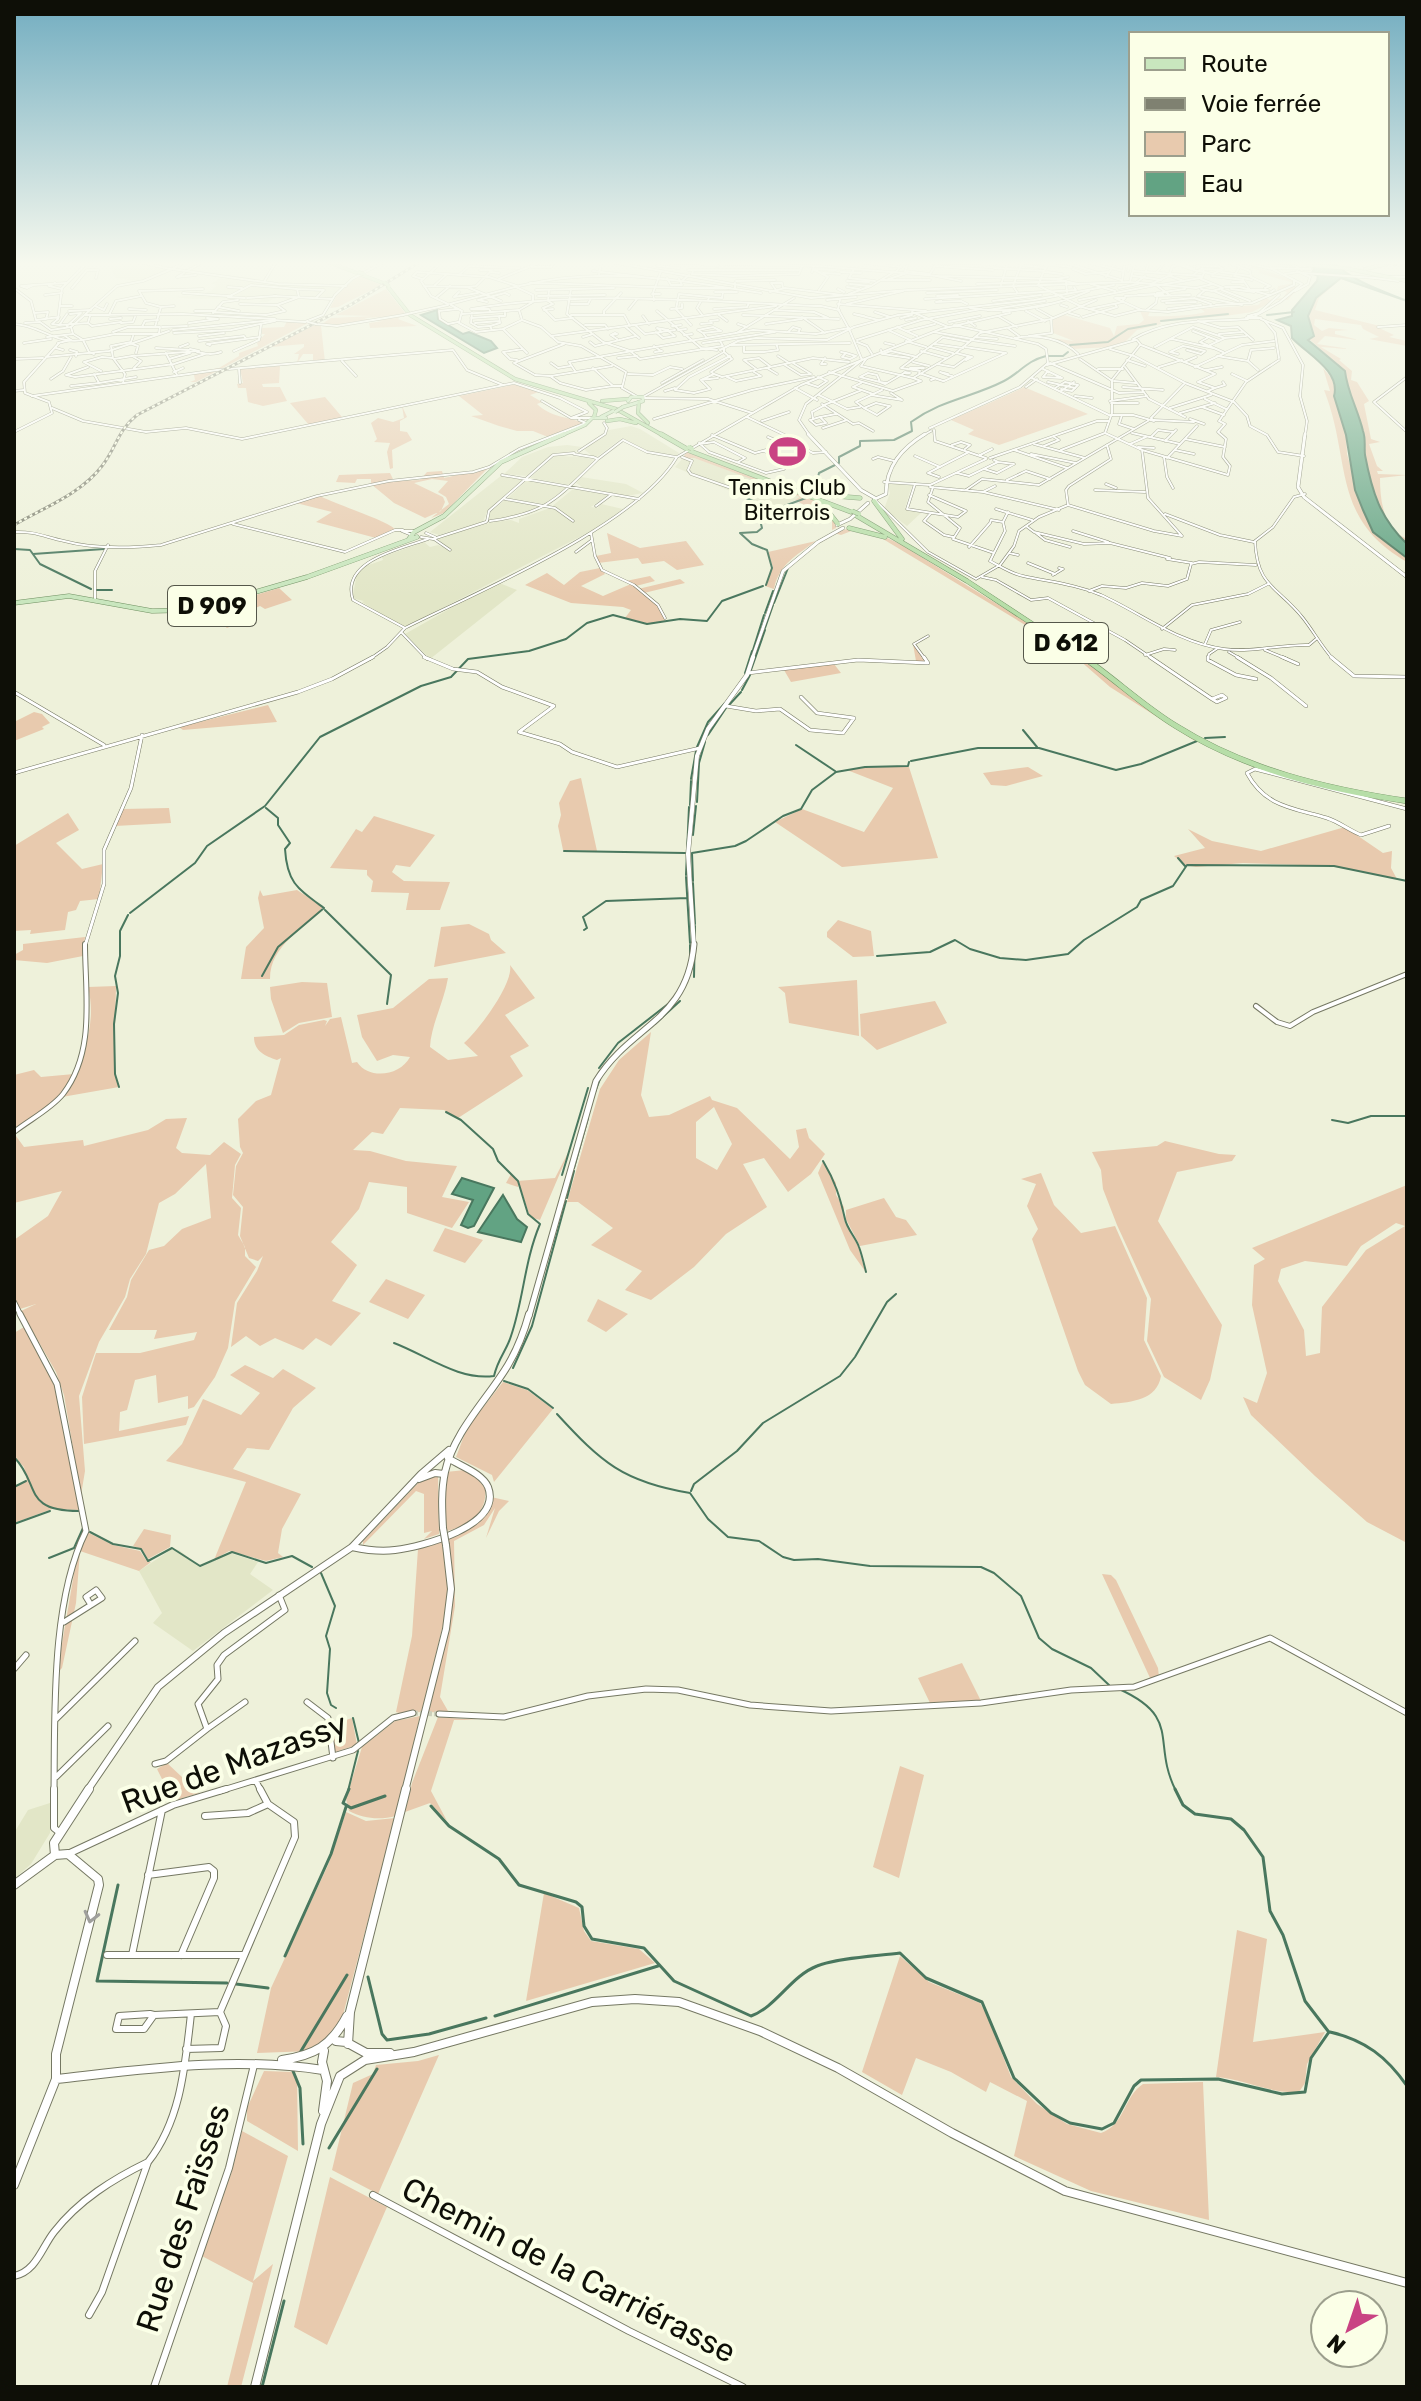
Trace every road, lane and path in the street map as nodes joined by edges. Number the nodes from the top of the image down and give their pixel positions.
1 (30, 374) edge
2 (58, 374) edge
3 (69, 374) edge
4 (94, 374) joint
5 (123, 374) edge
6 (195, 374) edge
7 (239, 374) edge
8 (478, 374) edge
9 (508, 374) edge
10 (509, 374) edge
11 (510, 374) edge
12 (533, 374) edge
13 (560, 374) edge
14 (600, 374) edge
15 (628, 374) edge
16 (629, 374) edge
17 (655, 374) edge
18 (675, 374) edge
19 (678, 374) edge
20 (680, 374) edge
21 (696, 374) edge
22 (711, 374) edge
23 (721, 374) edge
24 (734, 374) edge
25 (759, 374) edge
26 (824, 374) joint
27 (835, 374) edge
28 (846, 374) edge
29 (902, 374) joint
30 (918, 374) edge
31 (922, 374) edge
32 (961, 374) edge
33 (1037, 374) edge
34 (1045, 374) edge
35 (1054, 374) edge
36 (1072, 374) edge
37 (1104, 374) edge
38 (1118, 374) edge
39 (1132, 374) edge
40 (1169, 374) edge
41 (1212, 374) edge
42 (1232, 374) dead end
43 (1254, 374) edge
44 (1303, 374) edge
45 (178, 376) joint
46 (550, 376) junction
47 (725, 376) junction
48 (761, 376) junction
49 (136, 377) dead end
50 (818, 377) junction
51 (843, 377) junction
52 (954, 377) junction
53 (1407, 377) edge
54 (718, 378) dead end
55 (913, 378) junction
56 (1032, 378) junction
57 (51, 379) dead end
58 (669, 379) junction
59 (767, 379) dead end
60 (938, 379) junction
61 (1037, 379) junction
62 (701, 380) junction
63 (931, 380) dead end
64 (1112, 380) junction
65 (1183, 381) junction
66 (1247, 381) junction
67 (123, 382) junction
68 (864, 382) junction
69 (880, 382) dead end
70 (1048, 382) dead end
71 (1074, 382) junction
72 (1223, 382) dead end
73 (99, 383) junction
74 (240, 383) dead end
75 (806, 383) junction
76 (1136, 383) junction
77 (506, 385) junction
78 (1060, 385) junction
79 (71, 386) dead end
80 (613, 386) junction
81 (1068, 386) junction
82 (542, 387) junction
83 (622, 387) junction
84 (1026, 387) dead end
85 (1123, 387) dead end
86 (1140, 387) junction
87 (677, 388) junction
88 (795, 388) junction
89 (1056, 388) junction
90 (1215, 388) junction
91 (1074, 389) junction
92 (24, 390) junction
93 (862, 390) junction
94 (1062, 390) junction
95 (1110, 390) junction
96 (1163, 390) dead end
97 (14, 391) edge
98 (665, 391) dead end
99 (1144, 392) junction
100 (1205, 392) junction
101 (1119, 393) junction
102 (872, 394) junction
103 (819, 395) junction
104 (1213, 395) junction
105 (32, 396) junction
106 (1147, 396) junction
107 (839, 397) dead end
108 (1073, 397) junction
109 (844, 398) junction
110 (1092, 398) dead end
111 (1203, 398) junction
112 (636, 399) junction
113 (815, 399) junction
114 (1120, 400) junction
115 (1197, 400) junction
116 (542, 401) dead end
117 (901, 401) junction
118 (716, 402) junction
119 (835, 402) junction
120 (1111, 402) junction
121 (1234, 402) junction
122 (1138, 403) dead end
123 (1215, 403) junction
124 (824, 405) junction
125 (904, 405) dead end
126 (1163, 405) junction
127 (1208, 405) junction
128 (863, 407) junction
129 (1202, 407) junction
130 (52, 408) junction
131 (1170, 408) junction
132 (1226, 409) junction
133 (789, 412) dead end
134 (1180, 413) junction
135 (754, 414) junction
136 (837, 414) junction
137 (1111, 415) junction
138 (1122, 415) junction
139 (1133, 415) junction
140 (1224, 415) junction
141 (747, 417) junction
142 (820, 417) junction
143 (1185, 417) dead end
144 (571, 418) junction
145 (654, 419) dead end
146 (813, 419) junction
147 (1190, 419) dead end
148 (579, 420) junction
149 (597, 420) junction
150 (847, 420) junction
151 (1150, 420) junction
152 (1109, 421) junction
153 (760, 422) junction
154 (1194, 422) junction
155 (1119, 423) junction
156 (1204, 424) dead end
157 (1197, 426) dead end
158 (1080, 427) junction
159 (823, 428) dead end
160 (932, 430) junction
161 (1070, 430) junction
162 (1088, 430) dead end
163 (659, 431) junction
164 (873, 431) dead end
165 (1132, 431) junction
166 (14, 432) edge
167 (1407, 432) edge
168 (1078, 433) dead end
169 (1105, 433) junction
170 (712, 435) junction
171 (1052, 436) junction
172 (768, 437) dead end
173 (1146, 437) junction
174 (1150, 438) junction
175 (1118, 439) junction
176 (1185, 439) junction
177 (790, 441) junction
178 (1165, 441) junction
179 (700, 444) junction
180 (1034, 444) junction
181 (1130, 444) junction
182 (1180, 444) junction
183 (950, 446) junction
184 (1041, 447) junction
185 (1106, 447) junction
186 (1136, 447) junction
187 (1225, 447) junction
188 (1154, 448) dead end
189 (770, 449) dead end
190 (992, 449) dead end
191 (962, 450) junction
192 (1014, 450) junction
193 (1142, 450) junction
194 (1175, 450) junction
195 (764, 451) junction
196 (1060, 451) junction
197 (583, 452) junction
198 (826, 452) junction
199 (969, 452) junction
200 (682, 455) junction
201 (1029, 455) junction
202 (1193, 455) dead end
203 (915, 456) dead end
204 (979, 456) junction
205 (1304, 456) junction
206 (1166, 457) junction
207 (1085, 458) junction
208 (598, 459) junction
209 (873, 459) dead end
210 (990, 459) junction
211 (786, 461) dead end
212 (894, 461) junction
213 (738, 462) junction
214 (1076, 463) junction
215 (940, 467) junction
216 (1067, 468) junction
217 (784, 469) dead end
218 (984, 469) junction
219 (957, 473) junction
220 (502, 475) dead end
221 (941, 478) junction
222 (526, 479) junction
223 (1050, 479) junction
224 (1005, 481) junction
225 (884, 482) junction
226 (783, 483) junction
227 (915, 484) junction
228 (1106, 484) dead end
229 (931, 486) junction
230 (995, 486) dead end
231 (573, 487) junction
232 (791, 488) junction
233 (1173, 488) dead end
234 (734, 489) dead end
235 (1118, 489) junction
236 (861, 490) junction
237 (966, 490) junction
238 (1095, 490) dead end
239 (983, 492) junction
240 (1145, 492) junction
241 (612, 494) junction
242 (1303, 494) junction
243 (929, 495) junction
244 (503, 498) junction
245 (639, 499) junction
246 (872, 499) junction
247 (861, 500) junction
248 (1068, 505) junction
249 (596, 506) dead end
250 (549, 507) junction
251 (996, 509) dead end
252 (1059, 510) junction
253 (851, 511) junction
254 (1008, 512) junction
255 (931, 513) junction
256 (1164, 514) junction
257 (943, 515) junction
258 (1033, 520) junction
259 (573, 521) dead end
260 (488, 522) junction
261 (1003, 523) junction
262 (232, 524) junction
263 (844, 524) junction
264 (1026, 526) junction
265 (1073, 531) dead end
266 (14, 532) edge
267 (1034, 532) junction
268 (1095, 532) dead end
269 (591, 533) junction
270 (420, 534) junction
271 (1089, 536) junction
272 (953, 537) junction
273 (435, 538) junction
274 (592, 540) junction
275 (1254, 542) junction
276 (1110, 543) junction
277 (108, 545) junction
278 (969, 547) junction
279 (1070, 547) dead end
280 (450, 550) dead end
281 (576, 552) dead end
282 (994, 553) junction
283 (1009, 553) junction
284 (1141, 553) dead end
285 (1018, 555) dead end
286 (928, 558) junction
287 (1170, 558) dead end
288 (1028, 563) dead end
289 (1192, 563) junction
290 (1000, 565) junction
291 (1256, 565) junction
292 (1059, 568) dead end
293 (1055, 574) junction
294 (981, 577) junction
295 (1407, 577) edge
296 (1048, 579) junction
297 (1268, 584) junction
298 (1089, 591) junction
299 (95, 599) junction
300 (14, 603) edge
301 (665, 618) dead end
302 (1240, 622) dead end
303 (1161, 629) junction
304 (404, 630) junction
305 (928, 636) dead end
306 (1316, 639) junction
307 (1205, 644) junction
308 (1218, 648) junction
309 (1164, 649) dead end
310 (1227, 650) junction
311 (1265, 650) junction
312 (1145, 655) junction
313 (1298, 664) dead end
314 (748, 673) junction
315 (1407, 677) edge
316 (1253, 680) dead end
317 (14, 692) edge
318 (801, 697) dead end
319 (1212, 699) dead end
320 (726, 706) junction
321 (1306, 706) dead end
322 (142, 735) junction
323 (104, 745) junction
324 (700, 748) junction
325 (14, 773) edge
326 (1407, 800) edge
327 (1407, 809) edge
328 (1389, 826) dead end
329 (1407, 974) edge
330 (1256, 1006) dead end
331 (14, 1133) edge
332 (14, 1302) edge
333 (452, 1447) junction
334 (448, 1458) junction
335 (466, 1469) junction
336 (444, 1473) junction
337 (418, 1480) junction
338 (352, 1547) junction
339 (279, 1595) junction
340 (91, 1606) dead end
341 (64, 1622) junction
342 (135, 1641) dead end
343 (26, 1655) dead end
344 (14, 1669) edge
345 (245, 1702) dead end
346 (307, 1702) dead end
347 (413, 1713) tunnel mouth
348 (1407, 1713) edge
349 (439, 1714) tunnel mouth
350 (56, 1719) junction
351 (108, 1726) dead end
352 (207, 1729) junction
353 (333, 1758) junction
354 (155, 1764) dead end
355 (54, 1779) junction
356 (256, 1781) junction
357 (268, 1804) junction
358 (162, 1810) junction
359 (205, 1816) dead end
360 (59, 1832) junction
361 (68, 1854) junction
362 (55, 1855) junction
363 (148, 1875) junction
364 (14, 1885) edge
365 (107, 1955) dead end
366 (132, 1955) junction
367 (181, 1955) junction
368 (243, 1955) junction
369 (220, 2012) junction
370 (350, 2012) junction
371 (191, 2014) junction
372 (154, 2015) junction
373 (335, 2041) junction
374 (350, 2046) junction
375 (186, 2049) junction
376 (325, 2050) junction
377 (414, 2052) junction
378 (254, 2061) junction
379 (183, 2062) junction
380 (274, 2062) junction
381 (350, 2067) junction
382 (325, 2072) junction
383 (340, 2076) junction
384 (56, 2079) junction
385 (321, 2124) junction
386 (148, 2162) junction
387 (14, 2185) edge
388 (373, 2195) dead end
389 (14, 2276) edge
390 (1407, 2283) edge
391 (89, 2315) dead end
392 (154, 2387) edge
393 (255, 2387) edge
394 (743, 2387) edge

1 - 92 street
2 - 57 street
3 - 4 street
4 - 73 street
5 - 67 street
6 - 45 street
7 - 74 street
8 - 77 street
9 - 149 highway
10 - 200 highway, D 612
11 - 82 highway, D 612
12 - 46 street
13 - 46 street
14 - 80 street
15 - 83 street
16 - 17 street
18 - 58 street
19 - 58 street
20 - 112 street
21 - 87 street
22 - 62 street
23 - 47 street
24 - 47 street
25 - 48 street
26 - 50 street
26 - 118 street
27 - 51 street
28 - 51 street
29 - 55 street
29 - 69 street
30 - 55 street
31 - 60 street
32 - 52 street
33 - 56 street
34 - 35 street
36 - 95 street
37 - 64 street
38 - 64 street
39 - 76 street
40 - 65 street
41 - 90 street
42 - 66 street
43 - 66 street
44 - 205 street
45 - 67 street
46 - 80 street
47 - 48 street
48 - 59 street
49 - 67 street
50 - 75 street
50 - 75 street
51 - 68 street
51 - 103 street
52 - 60 street
52 - 60 street
53 - 167 street
54 - 62 street
55 - 68 street
56 - 61 street
56 - 160 street
58 - 112 street
60 - 63 street
61 - 84 street
61 - 89 street
62 - 87 street
64 - 76 street
64 - 95 street
65 - 100 street
65 - 126 street
66 - 121 street
67 - 73 street
67 - 105 street
68 - 93 street
70 - 78 street
71 - 78 street
71 - 81 street
71 - 91 street
72 - 90 street
73 - 79 street
75 - 88 street
76 - 86 street
77 - 130 street
77 - 144 street
78 - 81 street
78 - 89 street
80 - 83 street
81 - 91 street
81 - 94 street
82 - 112 highway
82 - 163 highway, D 612
83 - 112 street
85 - 86 street
86 - 96 street
86 - 99 street
87 - 98 street
88 - 113 street
88 - 135 street
89 - 94 street
90 - 100 street
91 - 94 street
92 - 97 street
92 - 105 street
93 - 102 street
93 - 109 street
94 - 108 street
95 - 101 street
95 - 120 street
99 - 101 street
99 - 106 street
100 - 104 street
101 - 114 street
102 - 117 street
102 - 117 street
102 - 128 street
103 - 113 street
103 - 119 street
104 - 111 street
104 - 121 street
105 - 130 street
106 - 114 street
106 - 126 street
107 - 109 street
108 - 110 street
108 - 137 street
109 - 119 street
111 - 115 street
111 - 123 street
112 - 118 street
112 - 149 main road, D 909, bridge
112 - 163 highway
113 - 198 street
114 - 120 street
115 - 127 street
115 - 131 street
116 - 144 street
117 - 125 street
118 - 135 street
118 - 145 street
119 - 124 street
119 - 128 street
120 - 122 street
120 - 137 street
121 - 132 street
121 - 205 street
123 - 127 street
123 - 132 street
124 - 136 street
124 - 146 street
126 - 131 street
126 - 151 street
127 - 129 street
128 - 128 street
129 - 134 street
129 - 140 street
130 - 166 street
131 - 134 street
132 - 140 street
133 - 153 street
134 - 143 street
135 - 141 street
136 - 142 street
136 - 150 street
137 - 138 street
137 - 152 street
138 - 139 street
138 - 155 street
139 - 151 street
139 - 155 street
140 - 187 street
141 - 153 street
141 - 170 street
142 - 146 street
142 - 146 street
144 - 148 street
147 - 154 street
148 - 149 street
148 - 262 street
149 - 197 street
149 - 200 highway
149 - 270 main road, D 909
150 - 159 street
150 - 164 street
151 - 154 street
151 - 165 street
152 - 158 street
152 - 169 street
153 - 177 street
154 - 156 street
155 - 165 street
157 - 176 street
158 - 161 street
158 - 162 street
160 - 183 street
160 - 212 street
161 - 168 street
161 - 171 street
163 - 200 highway, D 612
165 - 173 street
165 - 175 street
169 - 175 street
169 - 196 street
170 - 179 street
170 - 195 street
171 - 180 street
171 - 184 street
172 - 177 street
173 - 174 street
173 - 181 street
174 - 178 street
174 - 178 street
175 - 181 street
175 - 185 street
176 - 182 street
176 - 187 street
177 - 198 street
178 - 182 street
179 - 200 street
179 - 213 street
179 - 213 street
180 - 184 street
180 - 192 street
181 - 186 street
182 - 194 street
183 - 191 street
183 - 191 street
184 - 196 street
185 - 207 street
185 - 248 street
186 - 188 street
186 - 193 street
187 - 206 street
189 - 195 street
190 - 204 street
191 - 199 street
192 - 201 street
192 - 210 street
193 - 206 street
193 - 240 street
194 - 202 street
194 - 206 street
195 - 211 street
196 - 207 street
197 - 208 street
197 - 222 street
198 - 236 street
199 - 204 street
199 - 215 street
200 - 208 street
200 - 226 highway, D 612
200 - 232 highway, D 612
200 - 234 street
200 - 245 street
201 - 214 street
201 - 216 street
203 - 215 street
204 - 210 street
205 - 242 street
206 - 233 street
207 - 214 street
208 - 231 street
209 - 212 street
210 - 218 street
210 - 218 street
210 - 219 street
210 - 221 street
212 - 225 street
213 - 217 street
214 - 216 street
215 - 221 street
216 - 223 street
218 - 219 street
219 - 229 street
220 - 222 street
221 - 229 street
222 - 231 street
222 - 244 street
223 - 224 street
223 - 224 street
224 - 237 street
225 - 227 street
225 - 246 street
226 - 247 highway
226 - 253 highway, D 612
227 - 229 street
227 - 255 street
228 - 235 street
229 - 237 street
229 - 243 street
230 - 239 street
231 - 241 street
231 - 250 street
232 - 253 highway, D 612
232 - 263 highway
235 - 238 street
235 - 240 street
236 - 246 street
236 - 247 street
237 - 239 street
239 - 252 street
240 - 256 street
241 - 245 street
241 - 249 street
242 - 275 street
242 - 295 street
243 - 257 street
243 - 257 street
244 - 250 street
244 - 260 street
245 - 269 street
246 - 247 street
246 - 247 street
246 - 286 highway
246 - 294 street
247 - 263 street
248 - 252 street
248 - 256 street
250 - 259 street
250 - 260 street
251 - 254 street
252 - 258 street
253 - 286 highway, D 612, bridge
254 - 258 street
254 - 261 street
255 - 257 street
255 - 272 street
256 - 275 street
257 - 272 street
258 - 264 street
260 - 273 street
261 - 278 street
261 - 282 street
262 - 270 street
262 - 277 street
263 - 286 highway
263 - 314 street
264 - 267 street
264 - 283 street
265 - 271 street
266 - 277 street
267 - 276 street
267 - 279 street
268 - 271 street
269 - 274 street
269 - 304 street
270 - 273 street
270 - 299 main road, D 909
270 - 304 street
271 - 276 street
272 - 278 street
273 - 280 street
274 - 281 street
274 - 301 street
275 - 291 street
276 - 287 street
277 - 299 street
278 - 282 street
282 - 290 street
283 - 285 street
283 - 290 street
284 - 289 street
286 - 326 highway, D 612
288 - 293 street
289 - 291 street
289 - 298 street
290 - 294 street
290 - 296 street
291 - 297 street
292 - 293 street
293 - 296 street
294 - 312 street
296 - 298 street
297 - 303 street
297 - 306 street
298 - 303 street
299 - 300 main road, D 909
302 - 307 street
303 - 307 street
304 - 322 street
304 - 324 street
305 - 314 street
306 - 311 street
306 - 315 street
307 - 308 street
308 - 310 street
308 - 316 street
309 - 312 street
310 - 311 street
310 - 321 street
311 - 313 street
312 - 319 street
314 - 320 street
317 - 323 street
318 - 320 street
320 - 324 street
322 - 323 street
322 - 331 street
323 - 325 street
324 - 333 street
327 - 328 street
329 - 330 street
332 - 341 street
333 - 334 street
333 - 337 street
334 - 335 street
334 - 336 street
335 - 336 street
335 - 338 street
336 - 337 street
336 - 370 street, bridge
337 - 338 street
338 - 339 street
339 - 352 street
339 - 360 street
340 - 341 street
341 - 350 street
342 - 350 street
343 - 344 street
345 - 352 street
346 - 353 street
347 - 353 street, Rue de Mazassy
348 - 349 street
350 - 355 street
351 - 355 street
352 - 354 street
353 - 356 street, Rue de Mazassy
355 - 360 street
356 - 357 street
356 - 358 street, Rue de Mazassy
357 - 359 street
357 - 368 street
358 - 361 street, Rue de Mazassy
358 - 363 street
360 - 362 street
361 - 362 street
361 -> 384 street
362 - 364 street
363 - 366 street
363 - 367 street
365 - 366 street
366 - 367 street
367 - 368 street
368 - 369 street
369 - 371 street
369 - 375 street
370 - 373 street
370 - 374 street
371 - 372 street
371 - 375 street
372 - 372 street
373 - 374 street
373 - 376 street
374 - 377 street
374 - 381 street
375 - 379 street
376 - 380 street
376 - 382 street
377 - 381 street
377 - 390 street
378 - 379 street
378 - 380 street
378 - 392 street, Rue des Faïsses
379 - 384 street
379 - 386 street
380 - 382 street
381 - 383 street
382 - 383 street
382 - 385 street
383 - 385 street
384 - 387 street
385 - 393 street
386 - 389 street
386 - 391 street
388 - 394 street, Chemin de la Carriérasse

